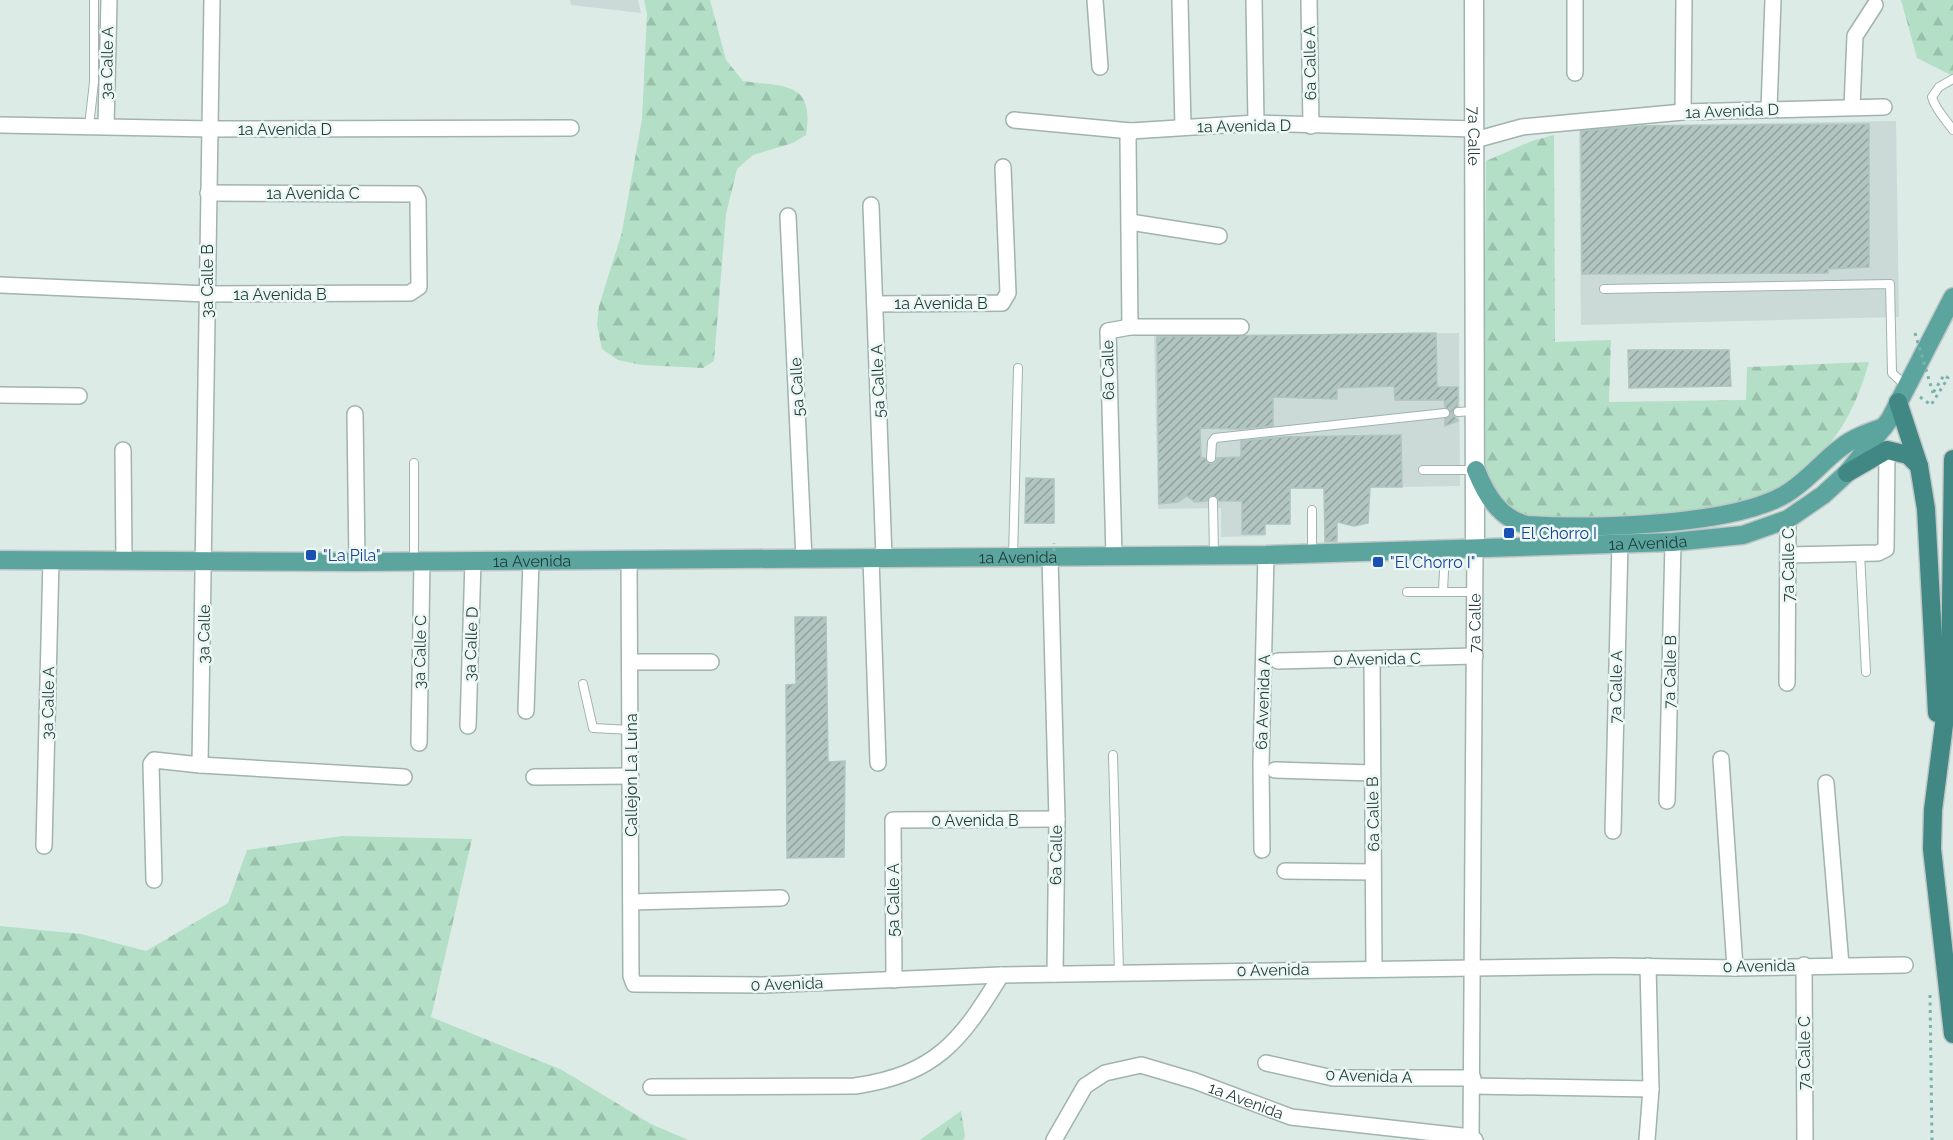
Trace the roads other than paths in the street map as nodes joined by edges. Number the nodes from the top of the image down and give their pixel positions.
1 (94, 0) edge
2 (109, 0) edge
3 (212, 0) edge
4 (1095, 0) edge
5 (1180, 0) edge
6 (1254, 0) edge
7 (1309, 0) edge
8 (1474, 0) edge
9 (1575, 0) edge
10 (1684, 0) edge
11 (1773, 0) edge
12 (1875, 5) dead end
13 (1100, 67) dead end
14 (1575, 73) dead end
15 (1953, 79) edge
16 (1852, 107) junction
17 (1884, 107) dead end
18 (1769, 109) junction
19 (1683, 112) junction
20 (1949, 117) edge
21 (1014, 120) dead end
22 (1256, 123) junction
23 (0, 125) edge
24 (89, 126) junction
25 (106, 126) junction
26 (1311, 126) junction
27 (1183, 127) junction
28 (571, 128) dead end
29 (211, 129) junction
30 (1953, 130) edge
31 (1131, 131) junction
32 (1475, 134) junction
33 (1003, 167) dead end
34 (208, 194) junction
35 (871, 205) dead end
36 (788, 216) dead end
37 (1130, 222) junction
38 (1219, 236) dead end
39 (0, 285) edge
40 (1604, 289) dead end
41 (415, 292) joint
42 (207, 294) junction
43 (1953, 297) edge
44 (875, 304) junction
45 (1130, 327) junction
46 (1241, 327) dead end
47 (1018, 368) dead end
48 (1904, 392) junction
49 (0, 395) edge
50 (79, 396) dead end
51 (1445, 413) dead end
52 (355, 414) dead end
53 (1884, 427) junction
54 (123, 450) dead end
55 (1887, 450) junction
56 (1211, 458) dead end
57 (1953, 459) edge
58 (414, 463) dead end
59 (1919, 466) junction
60 (1424, 470) dead end
61 (1476, 470) junction
62 (1847, 473) junction
63 (1213, 501) dead end
64 (1312, 510) dead end
65 (1788, 519) junction
66 (1673, 542) junction
67 (1620, 543) junction
68 (1475, 547) junction
69 (1445, 548) junction
70 (1312, 553) junction
71 (1860, 553) junction
72 (1053, 555) junction
73 (1214, 555) junction
74 (1266, 555) junction
75 (1788, 555) junction
76 (1114, 556) junction
77 (1013, 557) junction
78 (878, 558) junction
79 (629, 559) junction
80 (804, 559) junction
81 (0, 560) edge
82 (51, 560) junction
83 (124, 560) junction
84 (473, 561) junction
85 (531, 561) junction
86 (206, 562) junction
87 (357, 562) junction
88 (418, 562) junction
89 (1443, 591) junction
90 (1407, 592) dead end
91 (1474, 592) junction
92 (1475, 656) junction
93 (1372, 659) junction
94 (1278, 661) dead end
95 (630, 662) junction
96 (711, 662) dead end
97 (1866, 672) dead end
98 (1787, 683) dead end
99 (583, 684) dead end
100 (526, 711) dead end
101 (468, 726) dead end
102 (631, 730) junction
103 (419, 743) dead end
104 (1113, 755) dead end
105 (1721, 759) dead end
106 (1939, 760) junction
107 (878, 763) dead end
108 (200, 765) junction
109 (1275, 770) dead end
110 (1372, 773) junction
111 (631, 776) junction
112 (404, 777) dead end
113 (534, 777) dead end
114 (1826, 783) dead end
115 (1667, 801) dead end
116 (1057, 819) junction
117 (893, 820) joint
118 (1613, 831) dead end
119 (44, 846) dead end
120 (1262, 850) dead end
121 (1285, 871) dead end
122 (1373, 872) junction
123 (154, 880) dead end
124 (781, 898) dead end
125 (631, 902) junction
126 (1804, 965) junction
127 (1841, 965) junction
128 (1905, 965) dead end
129 (1648, 966) junction
130 (1473, 968) junction
131 (1735, 968) junction
132 (1374, 969) junction
133 (1119, 973) junction
134 (1055, 974) junction
135 (1001, 975) junction
136 (894, 980) junction
137 (641, 986) joint
138 (1953, 1034) edge
139 (1266, 1063) dead end
140 (1472, 1082) junction
141 (651, 1088) dead end
142 (1651, 1089) junction
143 (1473, 1139) edge
144 (1054, 1140) edge
145 (1647, 1140) edge
146 (1805, 1140) edge

1 - 24 lane
2 - 25 street, 3a Calle A
3 - 29 street, 3a Calle B
4 - 13 street
5 - 27 street
6 - 22 street
7 - 26 street, 6a Calle A
8 - 32 street, 7a Calle
9 - 14 street
10 - 19 street
11 - 18 street
12 - 16 street
15 - 20 lane
16 - 17 street, 1a Avenida D
16 - 18 street, 1a Avenida D
18 - 19 street, 1a Avenida D
19 - 32 street, 1a Avenida D
20 - 30 lane
21 - 31 street, 1a Avenida D
22 - 26 street, 1a Avenida D
22 - 27 street, 1a Avenida D
23 - 24 street, 1a Avenida D
24 - 25 street, 1a Avenida D
25 - 29 street, 1a Avenida D
26 - 32 street, 1a Avenida D
27 - 31 street, 1a Avenida D
28 - 29 street, 1a Avenida D
29 - 34 street, 3a Calle B
31 - 37 street, 6a Calle
32 - 61 street, 7a Calle
33 - 44 street, 1a Avenida B
34 - 41 street, 1a Avenida C
34 - 42 street, 3a Calle B
35 - 44 street, 5a Calle A
36 - 80 street, 5a Calle
37 - 38 street
37 - 45 street, 6a Calle
39 - 42 street, 1a Avenida B
40 - 48 lane
41 - 42 street, 1a Avenida B
42 - 86 street, 3a Calle B
43 - 48 main road, 1a Avenida
44 - 78 street, 5a Calle A
45 - 46 street
45 - 76 street, 6a Calle
47 - 77 lane
48 - 53 main road, 1a Avenida
48 - 59 highway
49 - 50 street
51 - 56 lane
52 - 87 street
53 - 61 main road
53 - 62 main road, 1a Avenida
54 - 83 street
55 - 59 highway
55 - 62 highway
55 - 71 street
57 - 106 highway
58 - 88 lane, 3a Calle C
59 - 106 highway
60 - 61 lane
61 - 68 street, 7a Calle
62 - 65 main road, 1a Avenida
63 - 73 lane
64 - 70 lane
65 - 66 main road, 1a Avenida
65 - 75 street, 7a Calle C
66 - 67 main road, 1a Avenida
66 - 115 street, 7a Calle B
67 - 68 main road, 1a Avenida
67 - 118 street, 7a Calle A
68 - 69 main road, 1a Avenida
68 - 91 street, 7a Calle
69 - 70 main road, 1a Avenida
69 - 89 lane
70 - 74 main road, 1a Avenida
71 - 75 street
71 - 97 lane
72 - 76 main road, 1a Avenida
72 - 77 main road, 1a Avenida
72 - 116 street, 6a Calle
73 - 74 main road, 1a Avenida
73 - 76 main road, 1a Avenida
74 - 120 street, 6a Avenida A
75 - 98 street, 7a Calle C
77 - 78 main road, 1a Avenida
78 - 80 main road, 1a Avenida
78 - 107 street
79 - 80 main road, 1a Avenida
79 - 85 main road, 1a Avenida
79 - 95 street, Callejon La Luna
81 - 82 main road, 1a Avenida
82 - 83 main road, 1a Avenida
82 - 119 street, 3a Calle A
83 - 86 main road, 1a Avenida
84 - 85 main road, 1a Avenida
84 - 88 main road, 1a Avenida
84 - 101 street, 3a Calle D
85 - 100 street
86 - 87 main road, 1a Avenida
86 - 108 street, 3a Calle
87 - 88 main road, 1a Avenida
88 - 103 street, 3a Calle C
89 - 90 lane
89 - 91 lane
91 - 92 street, 7a Calle
92 - 93 street, 0 Avenida C
92 - 130 street, 7a Calle
93 - 94 street, 0 Avenida C
93 - 110 street, 6a Calle B
95 - 96 street
95 - 102 street, Callejon La Luna
99 - 102 lane
102 - 111 street, Callejon La Luna
104 - 133 lane
105 - 131 street
106 - 138 highway
108 - 112 street
108 - 123 street
109 - 110 street
110 - 122 street, 6a Calle B
111 - 113 street
111 - 125 street, Callejon La Luna
114 - 127 street
116 - 117 street, 0 Avenida B
116 - 134 street, 6a Calle
117 - 136 street, 5a Calle A
121 - 122 street
122 - 132 street, 6a Calle B
124 - 125 street
125 - 137 street, Callejon La Luna
126 - 127 street, 0 Avenida
126 - 131 street, 0 Avenida
126 - 146 street, 7a Calle C
127 - 128 street, 0 Avenida
129 - 130 street, 0 Avenida
129 - 131 street, 0 Avenida
129 - 142 street
130 - 132 street, 0 Avenida
130 - 140 street, 7a Calle
132 - 133 street, 0 Avenida
133 - 134 street, 0 Avenida
134 - 135 street, 0 Avenida
135 - 136 street, 0 Avenida
135 - 141 street
136 - 137 street, 0 Avenida
139 - 140 street, 0 Avenida A
140 - 142 street, 0 Avenida A
140 - 143 street, 7a Calle
142 - 145 street
143 - 144 street, 1a Avenida

